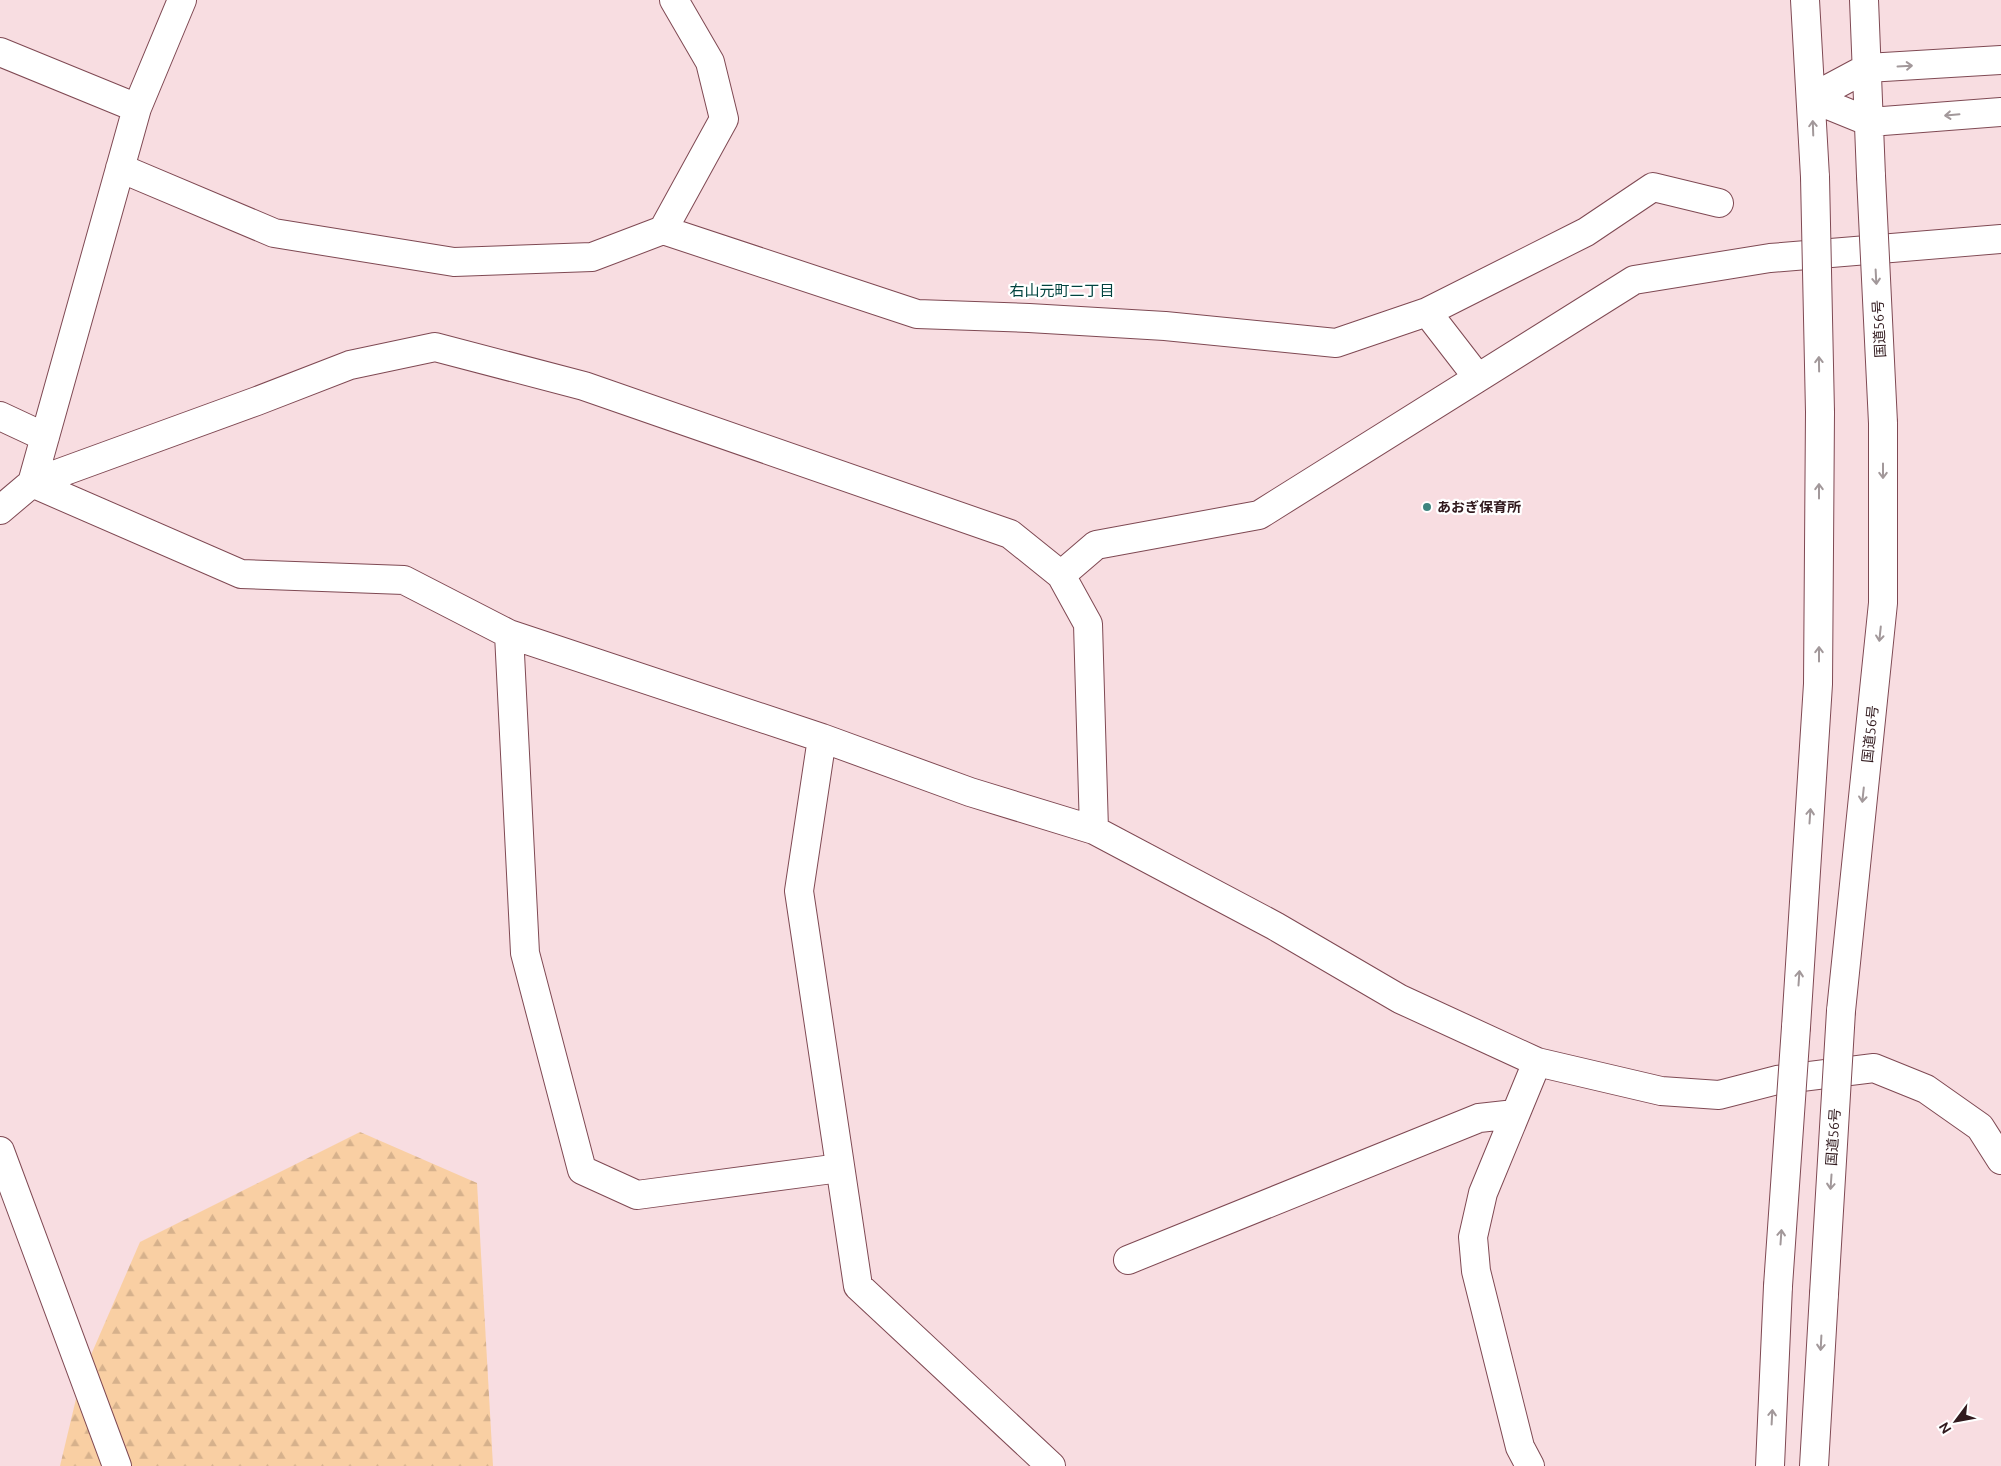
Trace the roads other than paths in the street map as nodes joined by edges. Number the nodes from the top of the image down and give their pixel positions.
1 (182, 0) edge
2 (674, 0) edge
3 (1805, 0) edge
4 (1864, 0) edge
5 (0, 52) edge
6 (2001, 60) edge
7 (1867, 68) junction
8 (1811, 98) junction
9 (137, 108) junction
10 (2001, 112) edge
11 (1870, 122) junction
12 (120, 168) junction
13 (1719, 203) dead end
14 (663, 230) junction
15 (2001, 239) edge
16 (1427, 312) junction
17 (1478, 378) junction
18 (0, 416) edge
19 (45, 437) junction
20 (32, 483) junction
21 (0, 510) edge
22 (1061, 575) junction
23 (509, 634) junction
24 (822, 738) junction
25 (1094, 830) junction
26 (1536, 1062) junction
27 (1515, 1114) junction
28 (0, 1151) edge
29 (2001, 1160) edge
30 (840, 1168) junction
31 (1128, 1260) dead end
32 (117, 1466) edge
33 (1050, 1466) edge
34 (1530, 1466) edge
35 (1770, 1466) edge
36 (1814, 1466) edge

1 - 9 main road
2 - 14 main road
3 - 8 main road
4 - 7 main road, 国道56号
5 - 9 main road
7 -> 6 main road
7 - 8 main road
7 - 11 main road, 国道56号
8 - 11 main road
35 -> 8 main road, bridge
9 - 12 main road
10 -> 11 main road
11 -> 36 main road, 国道56号, bridge
12 - 14 main road
12 - 19 main road
13 - 16 main road
14 - 16 main road
15 - 17 main road
16 - 17 main road
17 - 22 main road
18 - 19 main road
19 - 20 main road
20 - 21 main road
20 - 22 main road
20 - 23 main road
22 - 25 main road
23 - 24 main road
23 - 30 main road
24 - 25 main road
24 - 30 main road
25 - 26 main road
26 - 27 main road
26 - 29 main road
27 - 31 main road
27 - 34 main road
28 - 32 main road
30 - 33 main road

